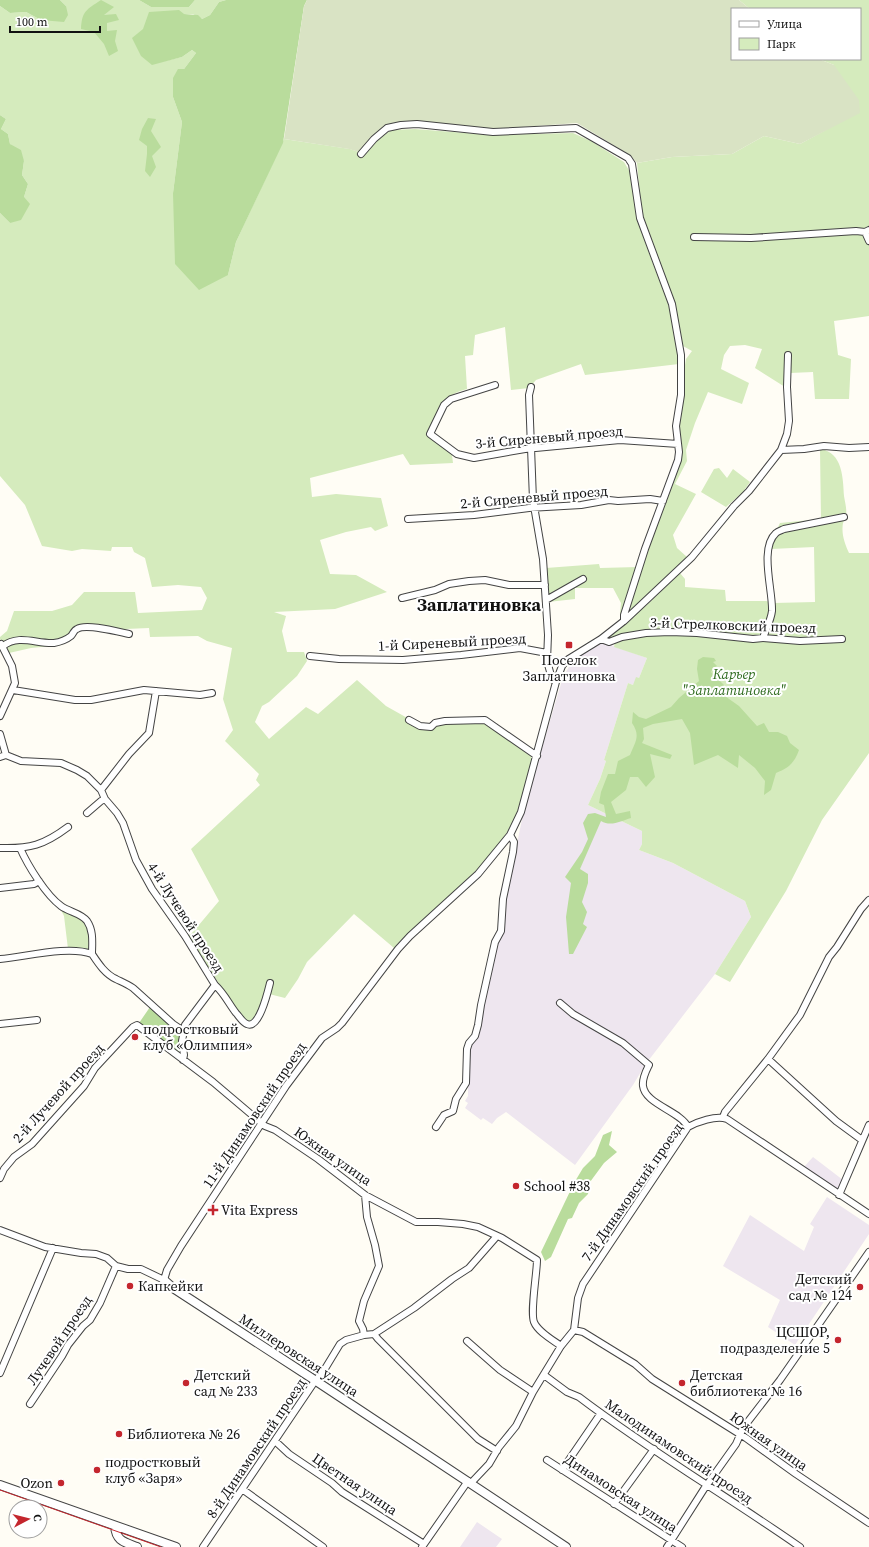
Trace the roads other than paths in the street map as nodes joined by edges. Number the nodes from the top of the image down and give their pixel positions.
1 (362, 154) dead end
2 (867, 231) edge
3 (694, 237) dead end
4 (869, 241) edge
5 (788, 355) dead end
6 (495, 385) dead end
7 (531, 387) dead end
8 (678, 444) junction
9 (869, 447) edge
10 (531, 449) junction
11 (781, 450) junction
12 (663, 501) junction
13 (535, 508) junction
14 (844, 517) dead end
15 (408, 519) dead end
16 (583, 579) dead end
17 (545, 585) junction
18 (402, 598) dead end
19 (546, 600) junction
20 (624, 621) junction
21 (129, 634) dead end
22 (763, 638) junction
23 (601, 639) junction
24 (842, 639) dead end
25 (1, 644) edge
26 (547, 653) junction
27 (310, 656) dead end
28 (556, 682) junction
29 (13, 690) junction
30 (156, 691) junction
31 (212, 693) dead end
32 (0, 716) edge
33 (409, 720) dead end
34 (0, 734) edge
35 (3, 756) edge
36 (537, 756) junction
37 (101, 790) junction
38 (105, 799) junction
39 (87, 813) dead end
40 (68, 827) dead end
41 (510, 835) junction
42 (0, 848) edge
43 (20, 848) junction
44 (40, 881) junction
45 (0, 888) edge
46 (869, 900) edge
47 (92, 954) junction
48 (0, 959) edge
49 (270, 983) dead end
50 (215, 985) junction
51 (560, 1003) dead end
52 (37, 1020) dead end
53 (0, 1024) edge
54 (137, 1025) joint
55 (184, 1030) junction
56 (768, 1059) junction
57 (183, 1060) junction
58 (723, 1117) junction
59 (262, 1123) junction
60 (869, 1125) edge
61 (436, 1127) dead end
62 (688, 1127) junction
63 (862, 1140) junction
64 (0, 1178) edge
65 (365, 1195) junction
66 (839, 1195) junction
67 (869, 1214) edge
68 (0, 1230) edge
69 (497, 1236) junction
70 (53, 1248) junction
71 (869, 1252) edge
72 (116, 1266) junction
73 (164, 1280) junction
74 (574, 1330) junction
75 (374, 1334) junction
76 (364, 1335) junction
77 (467, 1341) dead end
78 (562, 1346) junction
79 (0, 1373) edge
80 (544, 1375) junction
81 (315, 1381) junction
82 (533, 1392) junction
83 (30, 1404) dead end
84 (601, 1413) junction
85 (740, 1435) junction
86 (275, 1441) junction
87 (654, 1448) junction
88 (497, 1451) junction
89 (547, 1460) dead end
90 (562, 1470) junction
91 (469, 1482) junction
92 (0, 1484) edge
93 (708, 1485) junction
94 (242, 1489) junction
95 (614, 1504) junction
96 (869, 1523) edge
97 (115, 1526) junction
98 (672, 1541) junction
99 (423, 1546) edge
100 (137, 1547) edge
101 (176, 1547) edge
102 (203, 1547) edge
103 (323, 1547) edge
104 (566, 1547) edge
105 (667, 1547) edge
106 (682, 1547) edge
107 (800, 1547) edge

1 - 8 street
2 - 3 street
2 - 4 street
5 - 11 street, 11-й Динамовский проезд
6 - 10 street, 3-й Сиреневый проезд
7 - 10 street
8 - 10 street, 3-й Сиреневый проезд
8 - 12 street
9 - 11 street
10 - 13 street
11 - 20 street, 11-й Динамовский проезд
12 - 13 street, 2-й Сиреневый проезд
12 - 20 street
13 - 15 street, 2-й Сиреневый проезд
13 - 17 street
14 - 22 street
16 - 19 street
17 - 18 street
17 - 19 street
19 - 26 street
20 - 23 street, 11-й Динамовский проезд
21 - 25 street
22 - 23 street, 3-й Стрелковский проезд
22 - 24 street, 3-й Стрелковский проезд
23 - 28 street, 11-й Динамовский проезд
25 - 29 street
26 - 27 street, 1-й Сиреневый проезд
26 - 28 street
28 - 36 street, 11-й Динамовский проезд
29 - 30 street
29 - 32 street
30 - 31 street
30 - 37 street
33 - 36 street
34 - 35 street
35 - 37 street
36 - 41 street, 11-й Динамовский проезд
37 - 38 street, 4-й Лучевой проезд
38 - 39 street
38 - 50 street, 4-й Лучевой проезд
40 - 43 street
41 - 59 street, 11-й Динамовский проезд
41 - 61 street
42 - 43 street
43 - 44 street
44 - 45 street
44 - 47 street
46 - 56 street
47 - 48 street
47 - 55 street
49 - 50 street, 4-й Лучевой проезд
50 - 55 street
51 - 62 street
52 - 53 street
54 - 57 street, Южная улица
54 - 64 street, 2-й Лучевой проезд
55 - 57 street
56 - 58 street
56 - 63 street
57 - 59 street, Южная улица
58 - 62 street, 7-й Динамовский проезд
58 - 66 street
59 - 65 street, Южная улица
59 - 73 street, 11-й Динамовский проезд
60 - 63 street
62 - 74 street, 7-й Динамовский проезд
63 - 66 street
65 - 69 street, Южная улица
65 - 76 street
66 - 67 street
68 - 70 street, Миллеровская улица
69 - 75 street, 8-й Динамовский проезд
69 - 78 street, Южная улица
70 - 72 street, Миллеровская улица
70 - 79 street
71 - 85 street
72 - 73 street, Миллеровская улица
72 - 83 street, Лучевой проезд
73 - 81 street, Миллеровская улица
74 - 78 street, 7-й Динамовский проезд
74 - 85 street, Южная улица
75 - 76 street, 8-й Динамовский проезд
75 - 88 street
76 - 81 street, 8-й Динамовский проезд
77 - 82 street
78 - 80 street, 7-й Динамовский проезд
80 - 82 street, 7-й Динамовский проезд
80 - 84 street, Малодинамовский проезд
81 - 86 street, 8-й Динамовский проезд
81 - 91 street, Миллеровская улица
82 - 88 street, 7-й Динамовский проезд
84 - 87 street, Малодинамовский проезд
84 - 90 street
85 - 93 street
85 - 96 street, Южная улица
86 - 94 street, 8-й Динамовский проезд
86 - 99 street, Цветная улица
87 - 93 street, Малодинамовский проезд
87 - 95 street
88 - 91 street, 7-й Динамовский проезд
89 - 90 street, Динамовская улица
90 - 95 street, Динамовская улица
91 - 99 street, 7-й Динамовский проезд
91 - 104 street, Миллеровская улица
92 - 97 street
93 - 98 street
93 - 107 street, Малодинамовский проезд
94 - 102 street, 8-й Динамовский проезд
94 - 103 street
95 - 98 street, Динамовская улица
97 - 100 street
97 - 101 street
98 - 105 street
98 - 106 street, Динамовская улица

